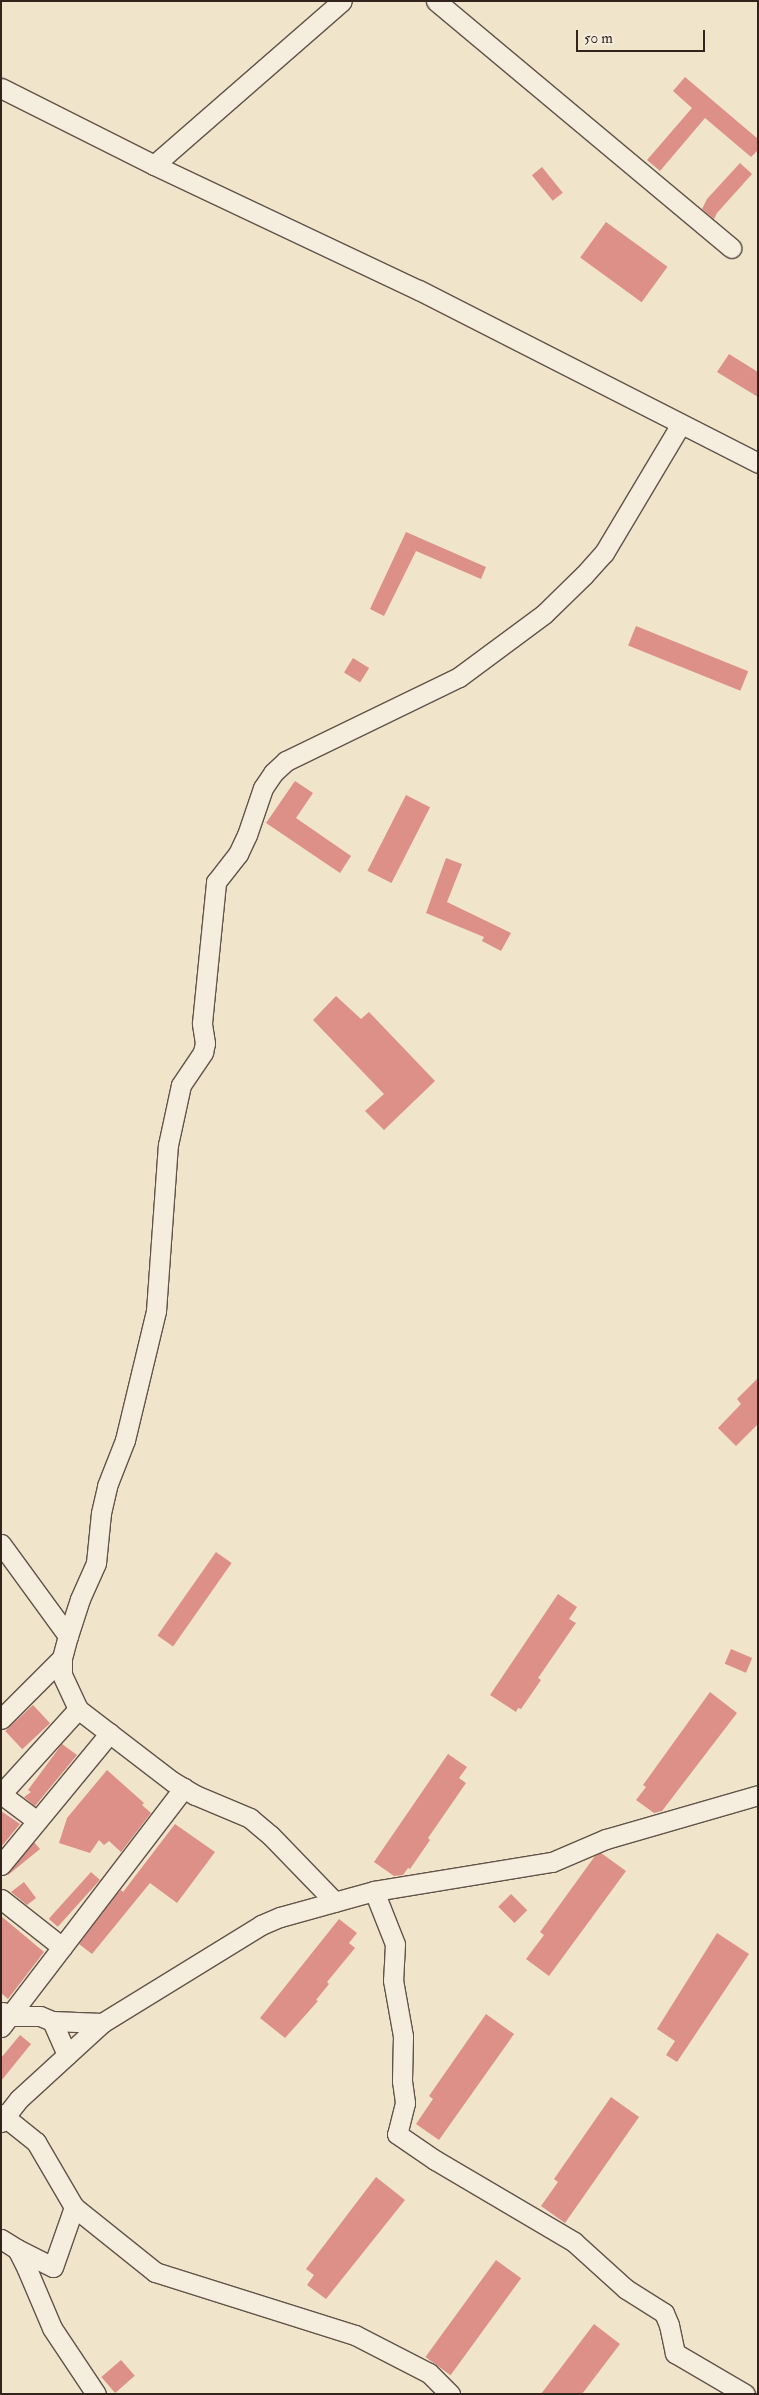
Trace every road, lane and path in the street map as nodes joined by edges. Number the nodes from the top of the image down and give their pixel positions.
1 (342, 1) edge
2 (436, 1) edge
3 (1, 88) edge
4 (154, 166) junction
5 (732, 248) dead end
6 (681, 424) junction
7 (758, 463) edge
8 (1, 1544) edge
9 (68, 1636) junction
10 (62, 1658) junction
11 (78, 1709) junction
12 (1, 1719) edge
13 (110, 1733) junction
14 (184, 1788) junction
15 (1, 1794) edge
16 (758, 1795) edge
17 (37, 1821) junction
18 (1, 1866) edge
19 (374, 1891) junction
20 (1, 1899) edge
21 (335, 1902) junction
22 (62, 1947) junction
23 (4, 2018) edge
24 (52, 2021) junction
25 (102, 2023) junction
26 (66, 2055) junction
27 (3, 2117) edge
28 (74, 2207) junction
29 (9, 2244) edge
30 (96, 2394) edge
31 (450, 2394) edge
32 (745, 2394) edge

1 - 4 street
2 - 5 street
3 - 4 street
4 - 6 street
6 - 7 street
6 - 9 street
8 - 9 street
9 - 10 street
10 - 11 street
10 - 12 street
11 - 13 street
11 - 15 street
13 - 14 street
13 - 17 street
14 - 21 street
14 - 22 street
15 - 17 street
16 - 19 street
17 - 18 street
19 - 21 street
19 - 32 street
20 - 22 street
21 - 25 street
22 - 23 street
23 - 24 street
24 - 25 street
24 - 26 street
25 - 26 street
26 - 27 street
27 - 28 street
28 - 29 street
28 - 31 street
29 - 30 street

